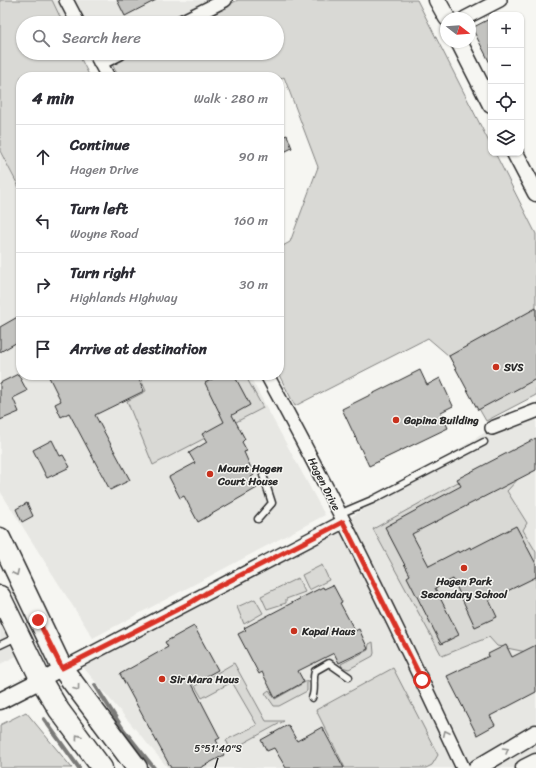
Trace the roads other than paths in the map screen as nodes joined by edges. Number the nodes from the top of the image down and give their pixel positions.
1 (66, 0) edge
2 (225, 0) edge
3 (437, 0) edge
4 (500, 0) edge
5 (444, 12) edge
6 (476, 12) edge
7 (74, 16) edge
8 (193, 16) edge
9 (462, 48) edge
10 (98, 60) edge
11 (105, 72) edge
12 (488, 99) edge
13 (517, 156) edge
14 (536, 194) edge
15 (269, 380) edge
16 (536, 411) edge
17 (492, 428) dead end
18 (484, 442) dead end
19 (263, 475) dead end
20 (341, 518) junction
21 (258, 519) dead end
22 (0, 538) edge
23 (0, 596) edge
24 (20, 635) junction
25 (0, 645) edge
26 (62, 668) junction
27 (349, 677) dead end
28 (41, 680) junction
29 (312, 698) dead end
30 (0, 701) edge
31 (536, 733) edge
32 (536, 762) edge
33 (102, 768) edge
34 (137, 768) edge
35 (463, 768) edge
36 (477, 768) edge
37 (524, 768) edge

1 - 7 street
2 - 8 street
3 - 5 street
4 - 6 street
9 - 12 street
10 - 11 street
13 - 14 street
15 - 20 street, Hagen Drive
16 - 17 street
18 - 20 lane
19 - 21 lane
20 - 26 street
35 -> 20 street, Hagen Drive
22 -> 26 main road
23 - 24 main road
24 - 25 lane
24 - 28 main road
26 - 28 street
26 -> 34 main road
27 - 29 lane
28 - 30 street
33 -> 28 main road
36 -> 31 street
32 - 37 street

